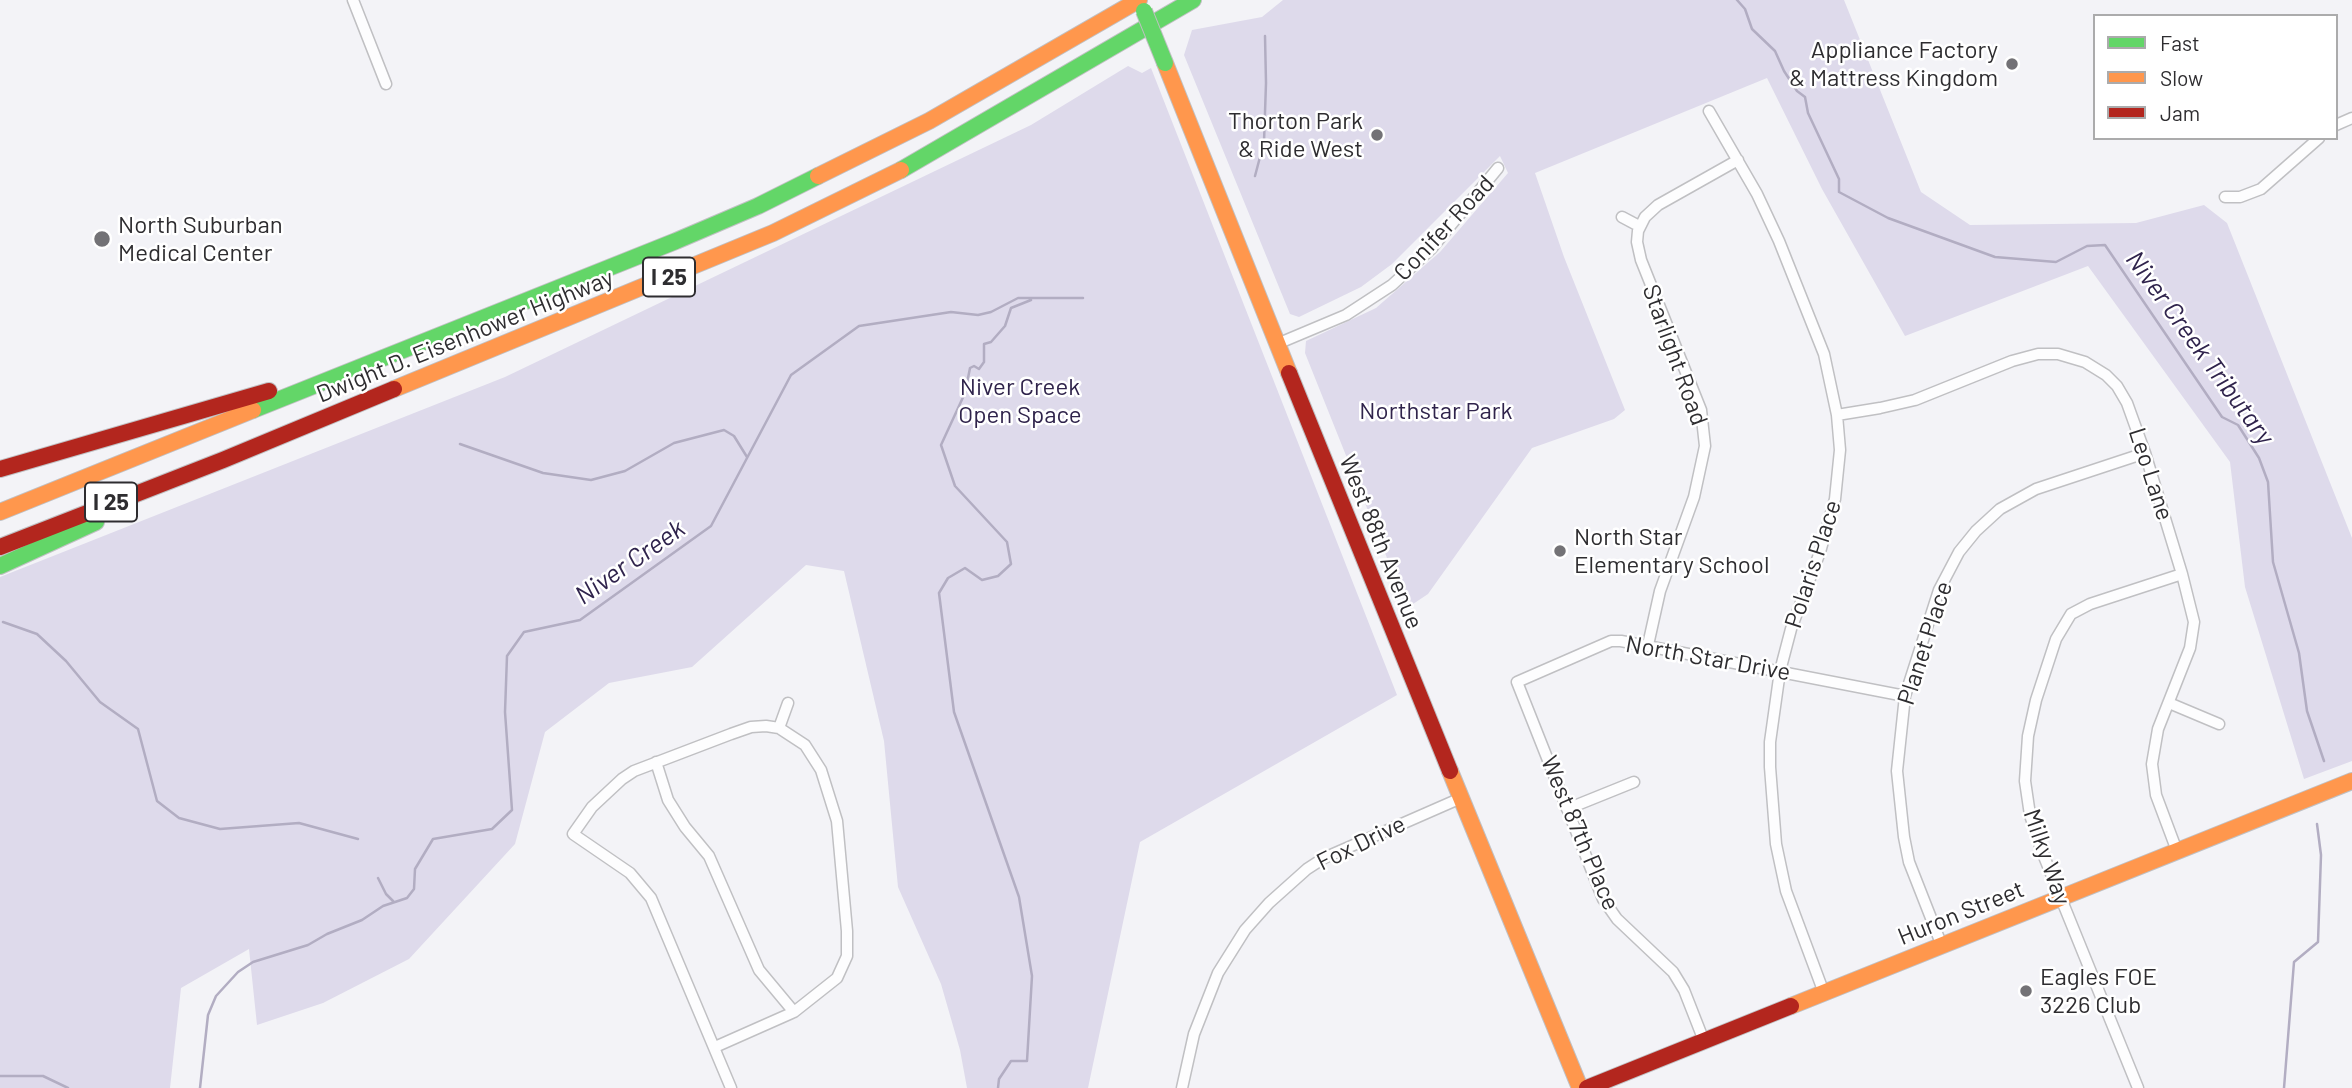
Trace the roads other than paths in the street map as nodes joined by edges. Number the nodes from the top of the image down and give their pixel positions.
1 (353, 0) edge
2 (1193, 0) edge
3 (1141, 4) edge
4 (386, 84) dead end
5 (1709, 111) dead end
6 (960, 137) junction
7 (2317, 140) edge
8 (1738, 160) junction
9 (1498, 168) dead end
10 (2225, 197) dead end
11 (1622, 217) dead end
12 (1639, 226) junction
13 (1277, 344) junction
14 (412, 347) junction
15 (1837, 415) junction
16 (218, 424) junction
17 (2145, 453) junction
18 (223, 460) junction
19 (0, 469) edge
20 (0, 512) edge
21 (0, 524) edge
22 (0, 535) edge
23 (0, 547) edge
24 (0, 566) edge
25 (2182, 574) junction
26 (1648, 645) junction
27 (1780, 671) junction
28 (1517, 682) joint
29 (1905, 696) junction
30 (2169, 702) junction
31 (788, 703) dead end
32 (2219, 724) dead end
33 (779, 728) junction
34 (656, 762) junction
35 (2352, 781) edge
36 (1634, 782) dead end
37 (1461, 798) junction
38 (1567, 809) junction
39 (2177, 851) junction
40 (2060, 898) junction
41 (1942, 946) junction
42 (1824, 993) junction
43 (794, 1012) junction
44 (1704, 1041) junction
45 (715, 1047) junction
46 (731, 1088) edge
47 (1182, 1088) edge
48 (1580, 1088) edge
49 (1587, 1088) edge
50 (2138, 1088) edge

1 - 4 street
2 - 6 main road, Dwight D. Eisenhower Highway / I 25
3 - 13 main road, West 88th Avenue, bridge
3 - 14 main road, Dwight D. Eisenhower Highway / I 25
5 - 8 street, Polaris Place
6 - 18 main road, Dwight D. Eisenhower Highway / I 25
6 - 22 main road
7 - 10 street
8 - 12 street
8 - 15 street, Polaris Place
9 - 13 street, Conifer Road
11 - 12 street
12 - 26 street, Starlight Road
13 - 37 main road, West 88th Avenue
14 - 16 main road, Dwight D. Eisenhower Highway / I 25
14 - 19 main road
15 - 17 street, Leo Lane
15 - 27 street, Polaris Place
16 - 20 main road, Dwight D. Eisenhower Highway / I 25
16 - 21 main road
17 - 25 street, Leo Lane
17 - 29 street, Planet Place
18 - 23 main road, Dwight D. Eisenhower Highway / I 25
18 - 24 main road
25 - 30 street, Leo Lane
25 - 40 street, Milky Way
26 - 27 street, North Star Drive
26 - 28 street, North Star Drive
27 - 29 street, North Star Drive
27 - 42 street, Polaris Place
28 - 38 street, West 87th Place
29 - 41 street, Planet Place
30 - 32 street
30 - 39 street, Leo Lane
31 - 33 street
33 - 34 street
33 - 43 street
34 - 43 street
34 - 45 street
35 - 39 main road, Huron Street
36 - 38 street
37 - 47 street, Fox Drive
37 - 48 main road, West 88th Avenue
38 - 44 street, West 87th Place
39 - 40 main road, Huron Street
40 - 41 main road, Huron Street
40 - 50 street, Milky Way
41 - 42 main road, Huron Street
42 - 44 main road, Huron Street
43 - 45 street
44 - 49 main road, Huron Street
45 - 46 street

